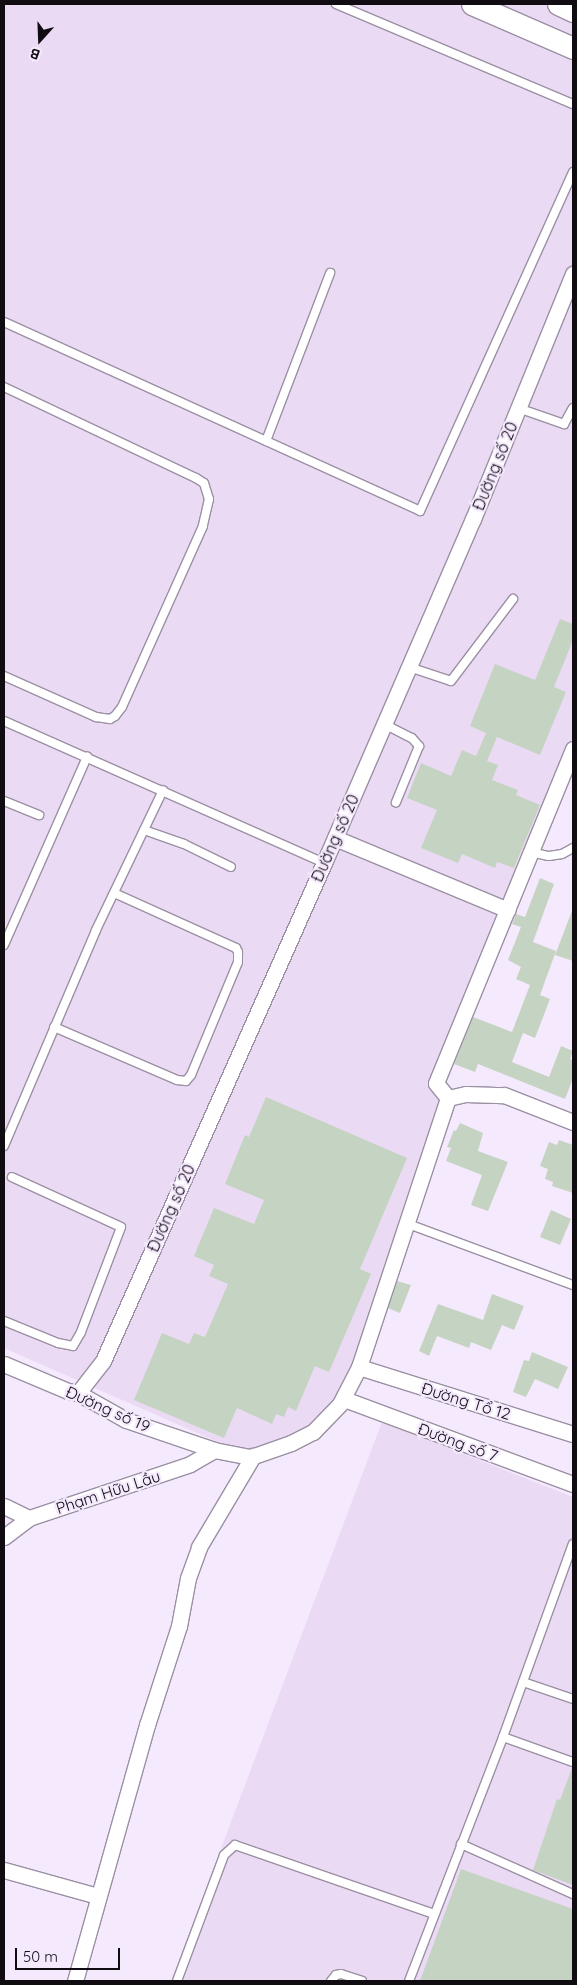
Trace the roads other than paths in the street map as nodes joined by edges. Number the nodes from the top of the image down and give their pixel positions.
1 (336, 4) edge
2 (558, 4) edge
3 (481, 5) edge
4 (573, 11) edge
5 (573, 48) edge
6 (573, 104) edge
7 (573, 172) edge
8 (330, 273) dead end
9 (573, 274) edge
10 (4, 322) edge
11 (4, 387) edge
12 (518, 408) junction
13 (573, 408) edge
14 (266, 441) junction
15 (513, 599) dead end
16 (409, 667) junction
17 (4, 676) edge
18 (4, 721) edge
19 (384, 724) junction
20 (573, 749) edge
21 (87, 757) junction
22 (162, 790) junction
23 (4, 801) edge
24 (396, 802) dead end
25 (39, 816) dead end
26 (144, 830) junction
27 (335, 838) junction
28 (573, 848) edge
29 (531, 852) junction
30 (324, 863) junction
31 (231, 867) dead end
32 (114, 893) junction
33 (508, 910) junction
34 (4, 945) edge
35 (54, 1027) junction
36 (448, 1098) junction
37 (573, 1122) edge
38 (4, 1146) edge
39 (12, 1177) dead end
40 (408, 1224) junction
41 (573, 1285) edge
42 (4, 1321) edge
43 (4, 1364) edge
44 (359, 1368) junction
45 (78, 1394) junction
46 (344, 1399) junction
47 (573, 1434) edge
48 (214, 1450) junction
49 (254, 1456) junction
50 (573, 1484) edge
51 (4, 1506) edge
52 (29, 1518) junction
53 (4, 1537) edge
54 (573, 1544) edge
55 (523, 1682) junction
56 (573, 1699) edge
57 (503, 1737) junction
58 (573, 1762) edge
59 (461, 1844) junction
60 (4, 1870) edge
61 (573, 1894) edge
62 (98, 1896) junction
63 (434, 1914) junction
64 (75, 1981) edge
65 (177, 1981) edge
66 (331, 1981) edge
67 (362, 1981) edge
68 (409, 1981) edge

1 - 6 lane
2 - 4 street
3 - 5 street
7 - 14 lane
8 - 14 lane
9 - 12 street, Đường số 20
10 - 14 lane
11 - 17 lane
12 - 13 lane
12 - 16 street, Đường số 20
15 - 16 lane
16 - 19 street, Đường số 20
18 - 21 lane
19 - 24 lane
19 - 27 street, Đường số 20
20 - 29 street
21 - 22 lane
21 - 34 lane
22 - 26 lane
22 - 30 lane
23 - 25 lane
26 - 31 lane
26 - 32 lane
27 - 30 street, Đường số 20
27 - 33 street
28 - 29 lane
29 - 33 street
30 - 45 street, Đường số 20
32 - 35 lane
32 - 35 lane
33 - 36 street
35 - 38 lane
36 - 37 street
36 - 40 street
39 - 42 lane
40 - 41 lane
40 - 44 street
43 - 45 street, Đường số 19
44 - 46 street
44 - 47 street, Đường Tổ 12
45 - 48 street, Đường số 19
46 - 49 street
46 - 50 street, Đường số 7
48 - 49 street, Đường số 19
48 - 52 street, Phạm Hữu Lầu
49 - 62 street
51 - 52 street
52 - 53 street, Phạm Hữu Lầu
54 - 55 lane
55 - 56 lane
55 - 57 lane
57 - 58 lane
57 - 59 lane
59 - 61 lane
59 - 63 lane
60 - 62 street
62 - 64 street
63 - 65 lane
63 - 68 lane
66 - 67 lane

